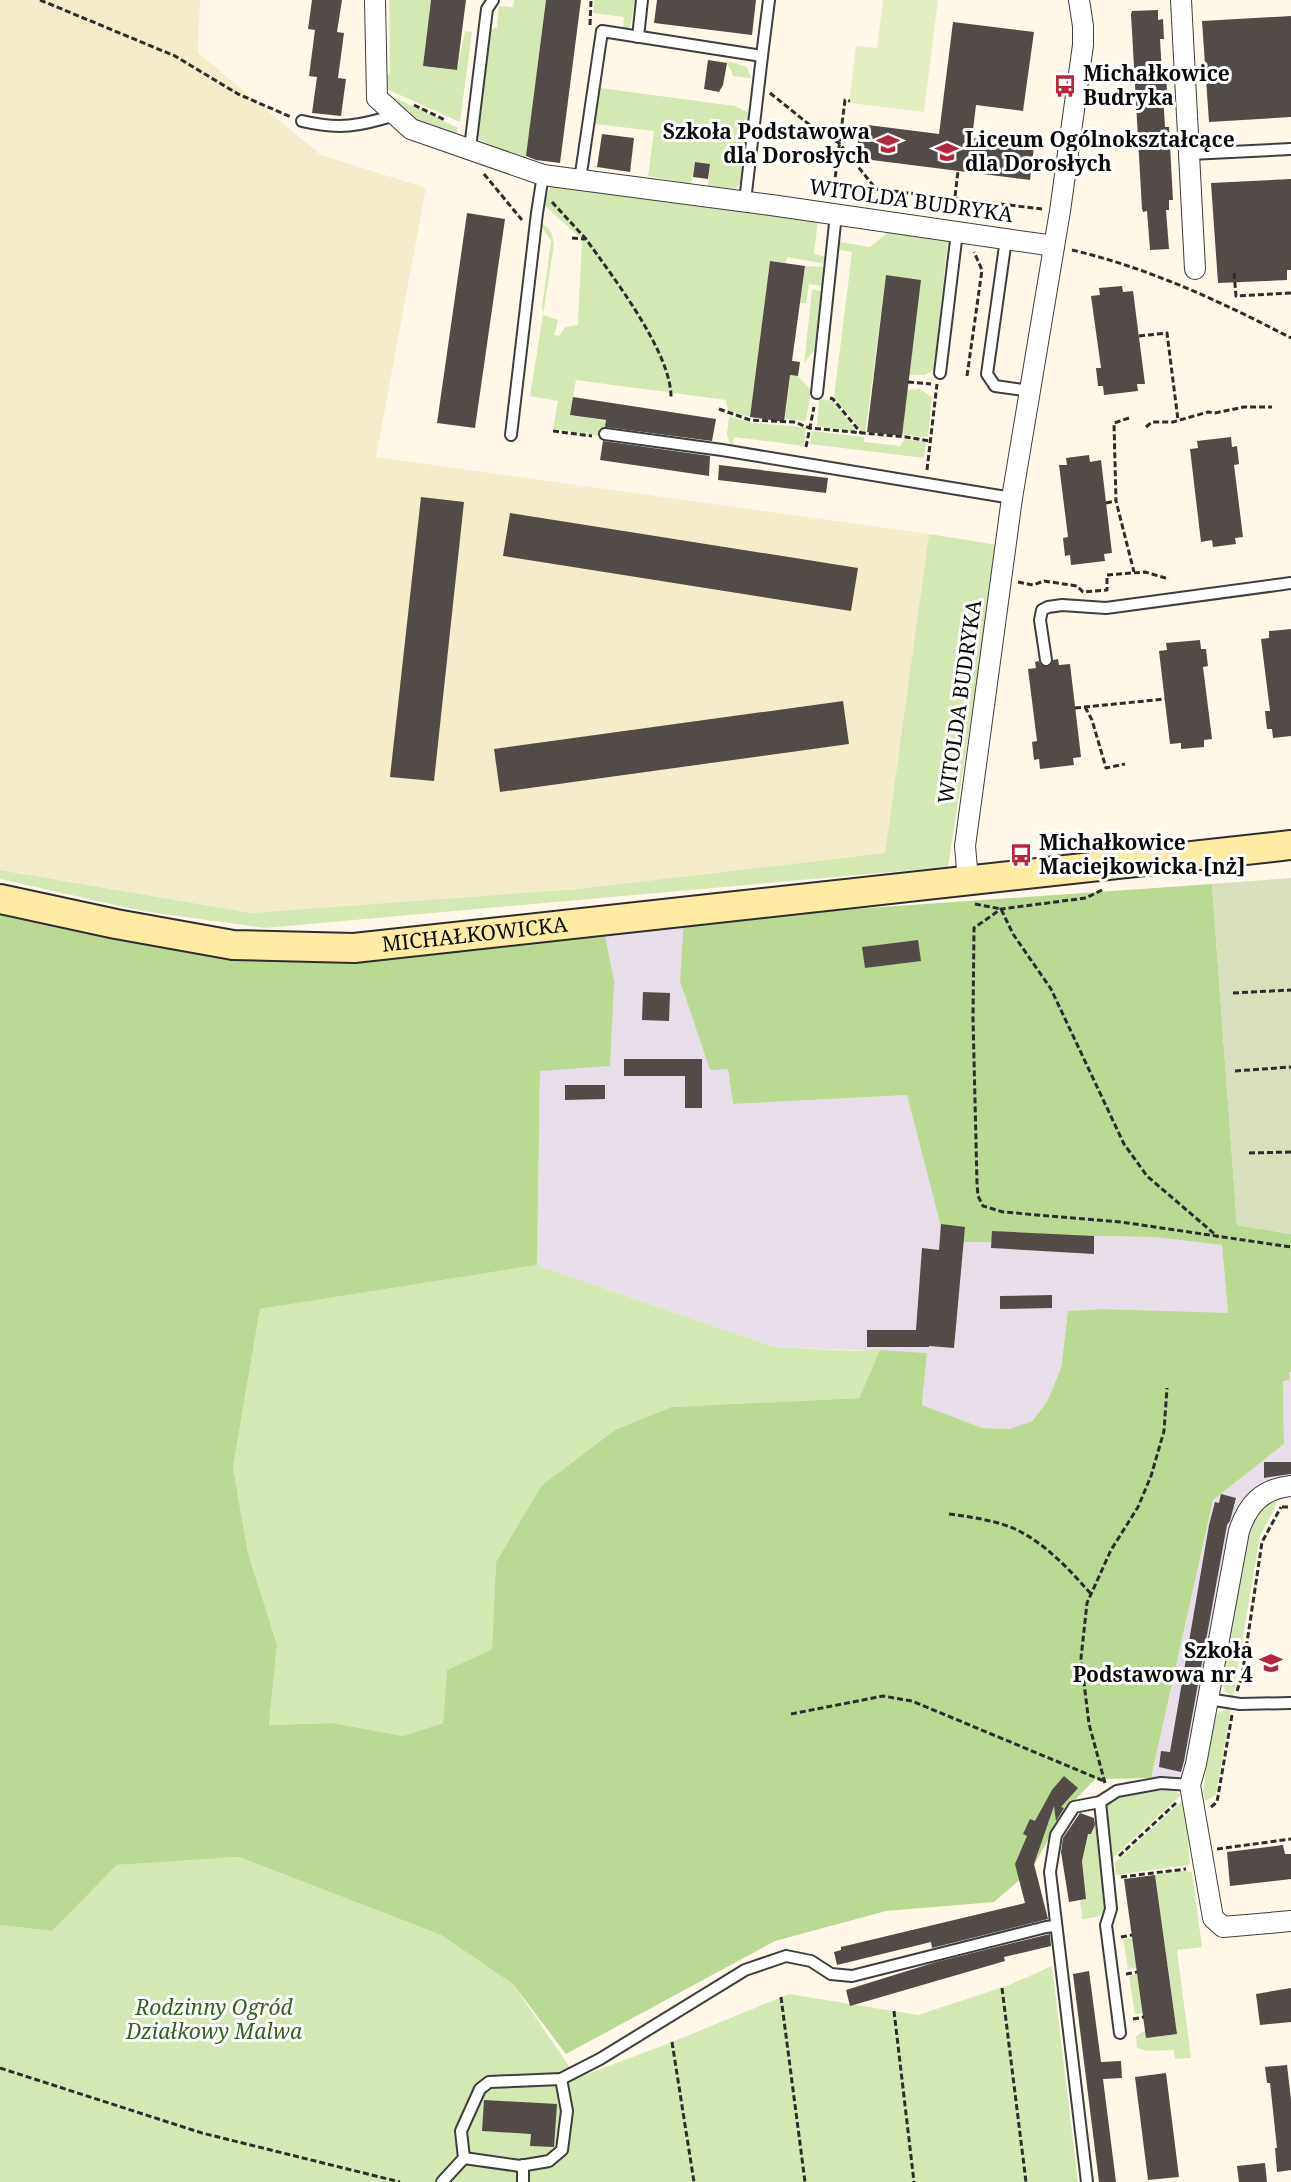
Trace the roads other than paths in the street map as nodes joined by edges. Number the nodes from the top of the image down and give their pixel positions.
1 (375, 0) edge
2 (493, 0) edge
3 (642, 0) edge
4 (769, 0) edge
5 (1079, 0) edge
6 (1085, 0) edge
7 (1181, 0) edge
8 (638, 37) junction
9 (762, 56) junction
10 (402, 108) junction
11 (302, 121) road end
12 (470, 140) junction
13 (1291, 149) edge
14 (1190, 154) junction
15 (580, 180) junction
16 (542, 183) junction
17 (745, 201) junction
18 (835, 205) junction
19 (955, 227) junction
20 (1006, 239) junction
21 (1059, 247) junction
22 (1195, 269) dead end
23 (940, 373) dead end
24 (1029, 391) junction
25 (817, 393) road end
26 (605, 434) road end
27 (511, 435) dead end
28 (1012, 498) junction
29 (1291, 583) edge
30 (1046, 660) dead end
31 (1291, 844) edge
32 (964, 888) junction
33 (0, 899) edge
34 (1286, 1487) edge
35 (1208, 1699) junction
36 (1291, 1702) edge
37 (1191, 1788) junction
38 (1100, 1802) junction
39 (1291, 1921) edge
40 (1055, 1926) junction
41 (1120, 2033) dead end
42 (561, 2079) junction
43 (464, 2158) junction
44 (523, 2165) junction
45 (442, 2182) edge
46 (523, 2182) edge
47 (1087, 2182) edge

1 - 10 street, WITOLDA BUDRYKA
2 - 12 lane
3 - 8 lane
4 - 9 lane
5 - 6 street
5 - 21 street, WITOLDA BUDRYKA
7 - 14 street
8 - 9 lane
8 - 15 lane
9 - 17 lane
10 - 11 lane
10 - 12 street, WITOLDA BUDRYKA
12 - 16 street, WITOLDA BUDRYKA
13 - 14 lane
14 - 22 street
15 - 16 street, WITOLDA BUDRYKA
15 - 17 street, WITOLDA BUDRYKA
16 - 27 lane
17 - 18 street, WITOLDA BUDRYKA
18 - 19 street, WITOLDA BUDRYKA
18 - 25 lane
19 - 20 street, WITOLDA BUDRYKA
19 - 23 lane
20 - 21 street, WITOLDA BUDRYKA
20 - 24 lane
21 - 24 street, WITOLDA BUDRYKA
24 - 28 street, WITOLDA BUDRYKA
26 - 28 lane
28 - 32 street, WITOLDA BUDRYKA
29 - 30 lane
31 - 32 street, MICHAŁKOWICKA
32 - 33 street, MICHAŁKOWICKA
34 - 35 street
35 - 36 lane
35 - 37 street
37 - 38 lane
37 - 39 street
38 - 40 lane
38 - 41 lane
40 - 42 lane
40 - 47 lane
42 - 43 lane
42 - 44 lane
43 - 44 lane
43 - 45 lane
44 - 46 lane

